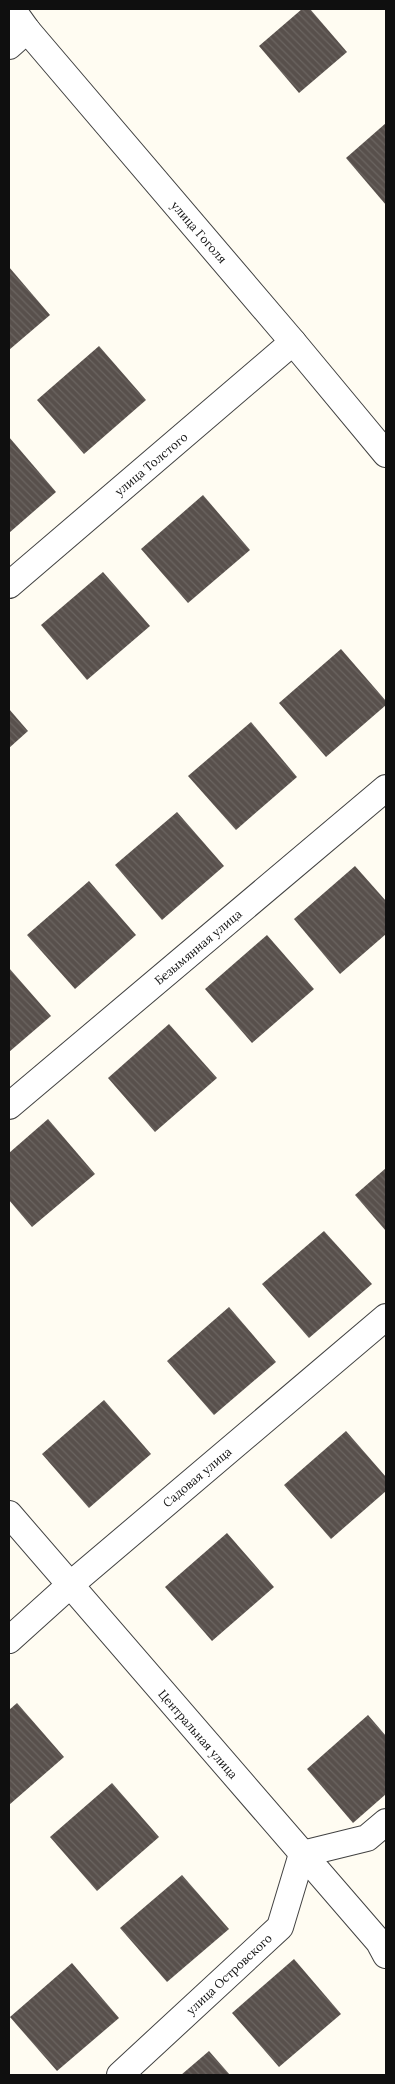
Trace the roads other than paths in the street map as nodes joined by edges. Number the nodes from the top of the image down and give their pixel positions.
1 (12, 9) edge
2 (18, 38) edge
3 (294, 342) junction
4 (386, 454) edge
5 (9, 585) edge
6 (386, 788) edge
7 (9, 1106) edge
8 (386, 1317) edge
9 (9, 1514) edge
10 (70, 1585) junction
11 (9, 1640) edge
12 (386, 1822) edge
13 (302, 1854) junction
14 (386, 1955) edge
15 (120, 2075) edge

1 - 2 street, улица Гоголя
2 - 3 street, улица Гоголя
3 - 4 street, улица Гоголя
3 - 5 street, улица Толстого
6 - 7 street, Безымянная улица
8 - 10 street, Садовая улица
9 - 10 street, Центральная улица
10 - 11 street, Садовая улица
10 - 13 street, Центральная улица
12 - 13 street
13 - 14 street, Центральная улица
13 - 15 street, улица Островского

